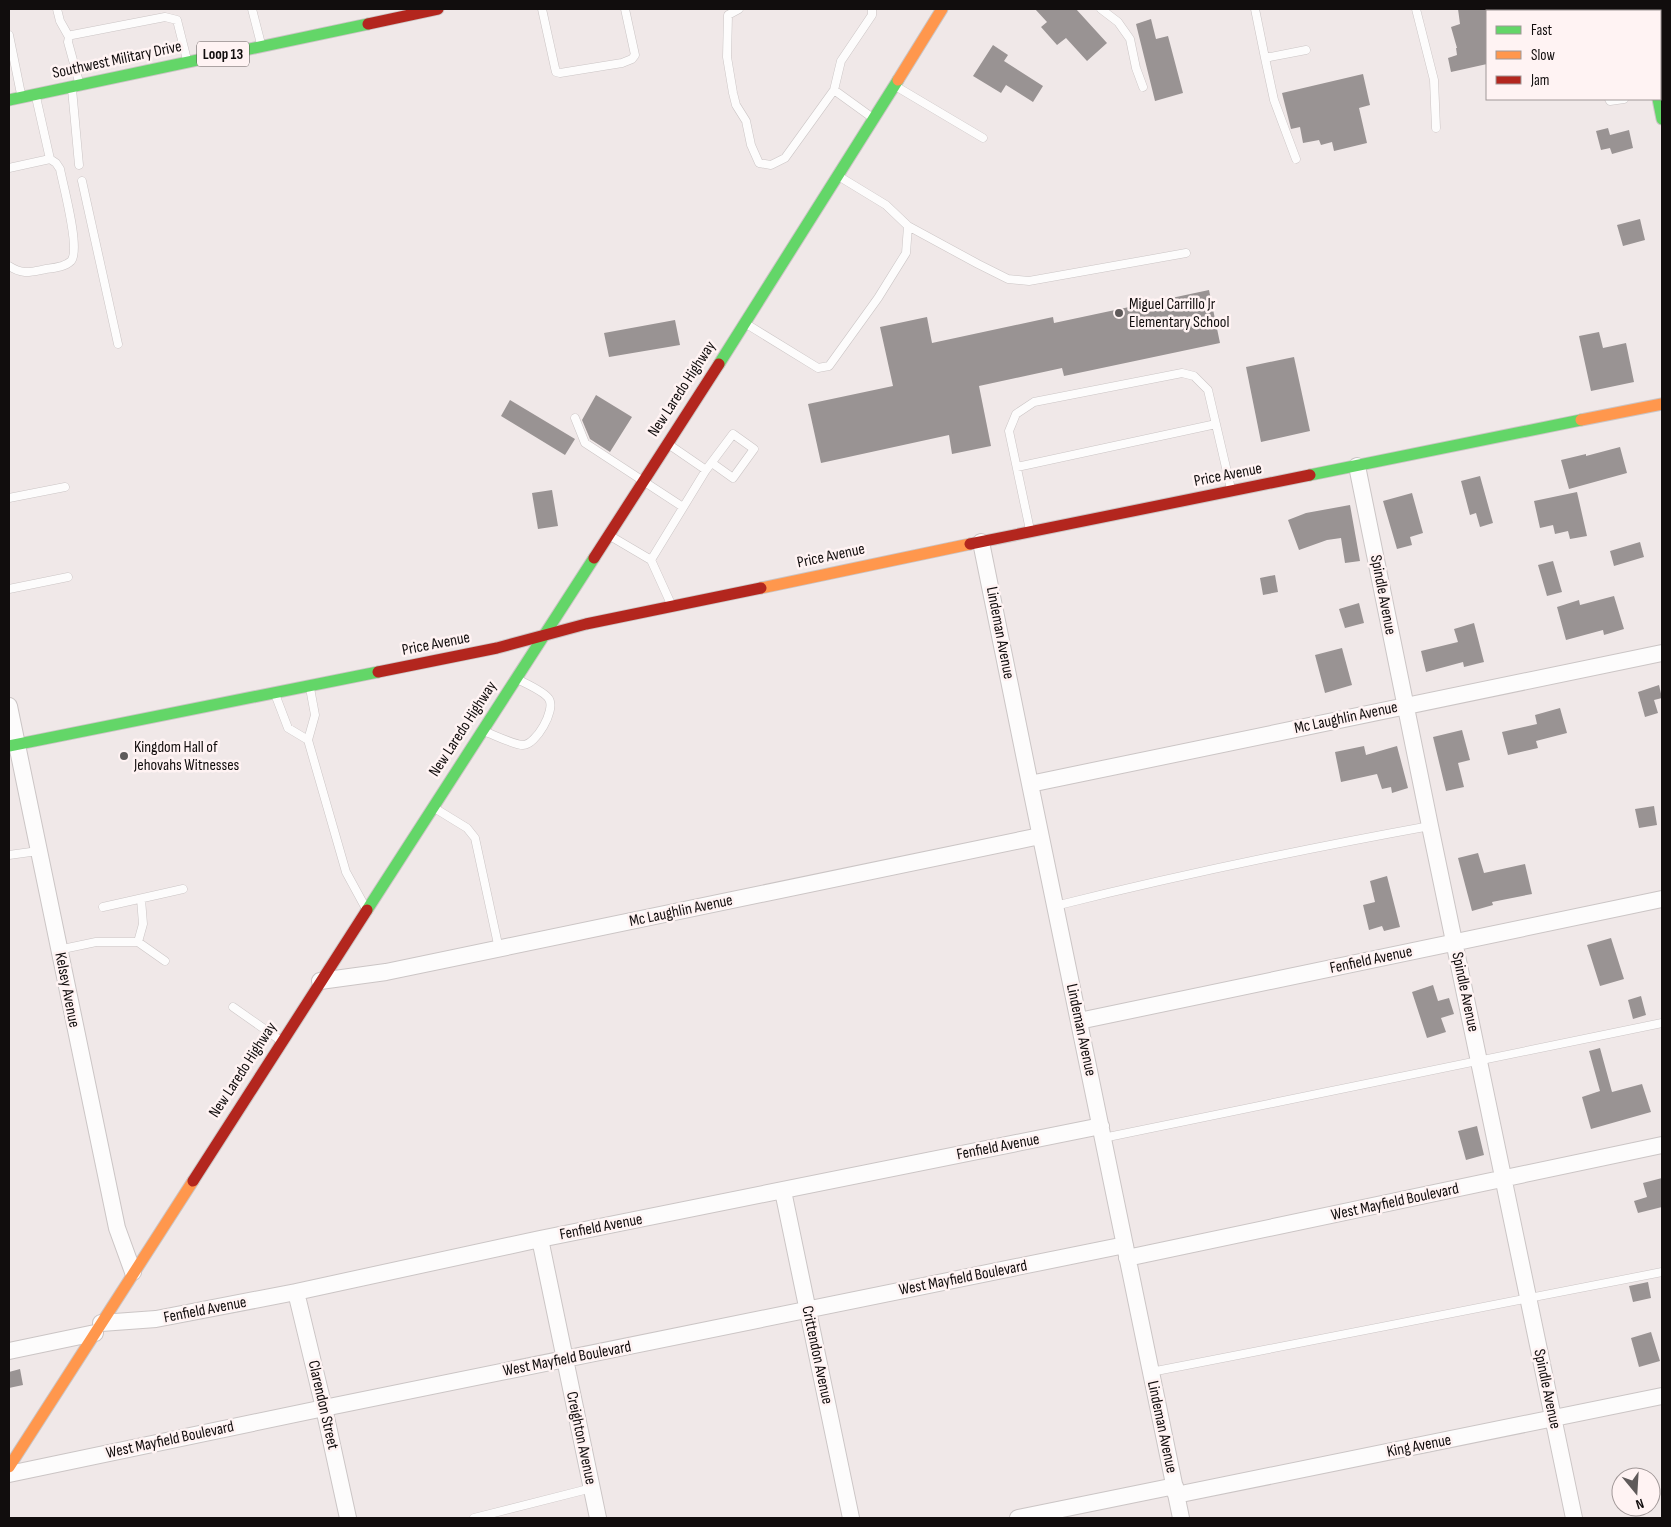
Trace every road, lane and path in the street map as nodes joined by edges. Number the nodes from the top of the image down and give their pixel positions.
1 (57, 9) edge
2 (252, 9) edge
3 (438, 9) edge
4 (542, 9) edge
5 (625, 9) edge
6 (739, 9) edge
7 (872, 9) edge
8 (955, 9) edge
9 (1101, 9) edge
10 (1255, 9) edge
11 (1416, 9) edge
12 (420, 11) edge
13 (728, 12) edge
14 (939, 12) edge
15 (69, 37) junction
16 (9, 39) edge
17 (262, 46) junction
18 (1306, 50) dead end
19 (911, 58) junction
20 (1265, 58) junction
21 (187, 62) junction
22 (895, 85) junction
23 (76, 86) junction
24 (1142, 87) dead end
25 (834, 90) junction
26 (35, 95) junction
27 (21, 98) junction
28 (9, 100) edge
29 (1658, 100) edge
30 (874, 119) junction
31 (1662, 119) edge
32 (1436, 128) dead end
33 (983, 138) dead end
34 (50, 159) junction
35 (1296, 159) dead end
36 (79, 165) dead end
37 (9, 168) edge
38 (838, 176) junction
39 (82, 181) dead end
40 (908, 226) junction
41 (1186, 253) dead end
42 (9, 266) edge
43 (745, 323) junction
44 (118, 344) dead end
45 (1662, 404) edge
46 (575, 418) dead end
47 (1216, 424) junction
48 (666, 443) junction
49 (712, 463) junction
50 (1357, 466) junction
51 (1017, 467) junction
52 (706, 470) junction
53 (642, 480) junction
54 (65, 487) dead end
55 (1232, 491) junction
56 (9, 498) edge
57 (683, 507) junction
58 (1030, 532) junction
59 (608, 534) junction
60 (981, 542) junction
61 (651, 560) junction
62 (68, 577) dead end
63 (9, 589) edge
64 (672, 606) junction
65 (542, 636) junction
66 (1662, 653) edge
67 (515, 678) junction
68 (310, 686) junction
69 (275, 693) junction
70 (9, 706) edge
71 (1406, 706) junction
72 (481, 730) junction
73 (308, 740) junction
74 (13, 746) edge
75 (1030, 784) junction
76 (432, 806) junction
77 (1430, 826) junction
78 (1040, 836) junction
79 (38, 851) junction
80 (9, 854) edge
81 (183, 889) dead end
82 (141, 899) junction
83 (1662, 899) edge
84 (1055, 906) junction
85 (103, 907) dead end
86 (367, 908) junction
87 (138, 942) junction
88 (1454, 943) junction
89 (499, 949) junction
90 (58, 950) junction
91 (165, 960) dead end
92 (320, 981) junction
93 (233, 1007) dead end
94 (1079, 1021) junction
95 (1662, 1023) edge
96 (281, 1041) junction
97 (1479, 1060) junction
98 (1102, 1132) junction
99 (1662, 1146) edge
100 (1504, 1179) junction
101 (783, 1191) junction
102 (540, 1240) junction
103 (1126, 1252) junction
104 (133, 1272) junction
105 (1662, 1272) edge
106 (296, 1292) junction
107 (1528, 1299) junction
108 (807, 1310) junction
109 (98, 1328) junction
110 (9, 1351) edge
111 (565, 1359) junction
112 (1151, 1372) junction
113 (1662, 1396) edge
114 (324, 1408) junction
115 (1553, 1419) junction
116 (9, 1467) edge
117 (9, 1474) edge
118 (592, 1488) junction
119 (1175, 1491) junction
120 (348, 1518) edge
121 (474, 1518) edge
122 (598, 1518) edge
123 (851, 1518) edge
124 (1018, 1518) edge
125 (1181, 1518) edge
126 (1574, 1518) edge

1 - 15 lane
2 - 17 lane
3 - 12 main road, Southwest Military Drive / Loop 13
4 - 5 lane
6 - 13 lane
7 - 25 lane
8 - 19 main road
9 - 24 lane
10 - 20 lane
11 - 32 lane
12 - 17 main road, Southwest Military Drive / Loop 13
13 - 25 lane
14 - 19 main road, New Laredo Highway
15 - 21 lane
15 - 23 lane
16 - 27 lane
17 - 21 main road, Southwest Military Drive / Loop 13
18 - 20 lane
19 - 22 main road, New Laredo Highway
20 - 35 lane
21 - 23 main road, Southwest Military Drive / Loop 13
22 - 30 main road, New Laredo Highway
22 - 33 lane
23 - 26 main road, Southwest Military Drive / Loop 13
23 - 36 lane
25 - 30 lane
26 - 27 main road, Southwest Military Drive / Loop 13
26 - 34 lane
27 - 28 main road, Southwest Military Drive / Loop 13
29 - 31 main road
30 - 38 main road, New Laredo Highway
34 - 37 lane
34 - 42 lane
38 - 40 lane
38 - 43 main road, New Laredo Highway
39 - 44 lane
40 - 41 lane
40 - 43 lane
43 - 48 main road, New Laredo Highway
45 - 50 main road, Price Avenue
46 - 53 lane
47 - 51 lane
47 - 51 lane
47 - 55 lane
48 - 52 lane
48 - 53 main road, New Laredo Highway
49 - 49 lane
49 - 52 lane
50 - 55 main road, Price Avenue
50 - 71 street, Spindle Avenue
51 - 58 lane
52 - 57 lane
53 - 57 lane
53 - 59 main road, New Laredo Highway
54 - 56 lane
55 - 58 main road, Price Avenue
57 - 61 lane
58 - 60 main road, Price Avenue
59 - 61 lane
59 - 65 main road, New Laredo Highway
60 - 64 main road, Price Avenue
60 - 75 street, Lindeman Avenue
61 - 64 lane
62 - 63 lane
64 - 65 main road, Price Avenue
65 - 67 main road, New Laredo Highway
65 - 68 main road, Price Avenue
66 - 71 street, Mc Laughlin Avenue
67 - 72 main road, New Laredo Highway
67 - 72 lane
68 - 69 main road, Price Avenue
68 - 73 lane
69 - 73 lane
69 - 74 main road, Price Avenue
70 - 74 street, Kelsey Avenue
71 - 75 street, Mc Laughlin Avenue
71 - 77 street, Spindle Avenue
72 - 76 main road, New Laredo Highway
73 - 86 lane
74 - 79 street, Kelsey Avenue
75 - 78 street, Lindeman Avenue
76 - 86 main road, New Laredo Highway
76 - 89 lane
77 - 84 lane
77 - 88 street, Spindle Avenue
78 - 84 street, Lindeman Avenue
78 - 89 street, Mc Laughlin Avenue
79 - 80 lane
79 - 90 street, Kelsey Avenue
81 - 82 lane
82 - 85 lane
82 - 87 lane
83 - 88 street, Fenfield Avenue
84 - 94 street, Lindeman Avenue
86 - 92 main road, New Laredo Highway
87 - 90 lane
87 - 91 lane
88 - 94 street, Fenfield Avenue
88 - 97 street, Spindle Avenue
89 - 92 street, Mc Laughlin Avenue
90 - 104 street, Kelsey Avenue
92 - 96 main road, New Laredo Highway
93 - 96 lane
94 - 98 street, Lindeman Avenue
95 - 97 lane
96 - 104 main road, New Laredo Highway
97 - 98 lane
97 - 100 street, Spindle Avenue
98 - 101 street, Fenfield Avenue
98 - 103 street, Lindeman Avenue
99 - 100 street, West Mayfield Boulevard
100 - 103 street, West Mayfield Boulevard
100 - 107 street, Spindle Avenue
101 - 102 street, Fenfield Avenue
101 - 108 street, Crittendon Avenue
102 - 106 street, Fenfield Avenue
102 - 111 street, Creighton Avenue
103 - 108 street, West Mayfield Boulevard
103 - 112 street, Lindeman Avenue
104 - 109 main road, New Laredo Highway
105 - 107 lane
106 - 109 street, Fenfield Avenue
106 - 114 street, Clarendon Street
107 - 112 lane
107 - 115 street, Spindle Avenue
108 - 111 street, West Mayfield Boulevard
108 - 123 street, Crittendon Avenue
109 - 110 street, Fenfield Avenue
109 - 116 main road, New Laredo Highway
111 - 114 street, West Mayfield Boulevard
111 - 118 street, Creighton Avenue
112 - 119 street, Lindeman Avenue
113 - 115 street, King Avenue
114 - 117 street, West Mayfield Boulevard
114 - 120 street, Clarendon Street
115 - 119 street, King Avenue
115 - 126 street, Spindle Avenue
118 - 121 lane
118 - 122 street, Creighton Avenue
119 - 124 street, King Avenue
119 - 125 street, Lindeman Avenue

